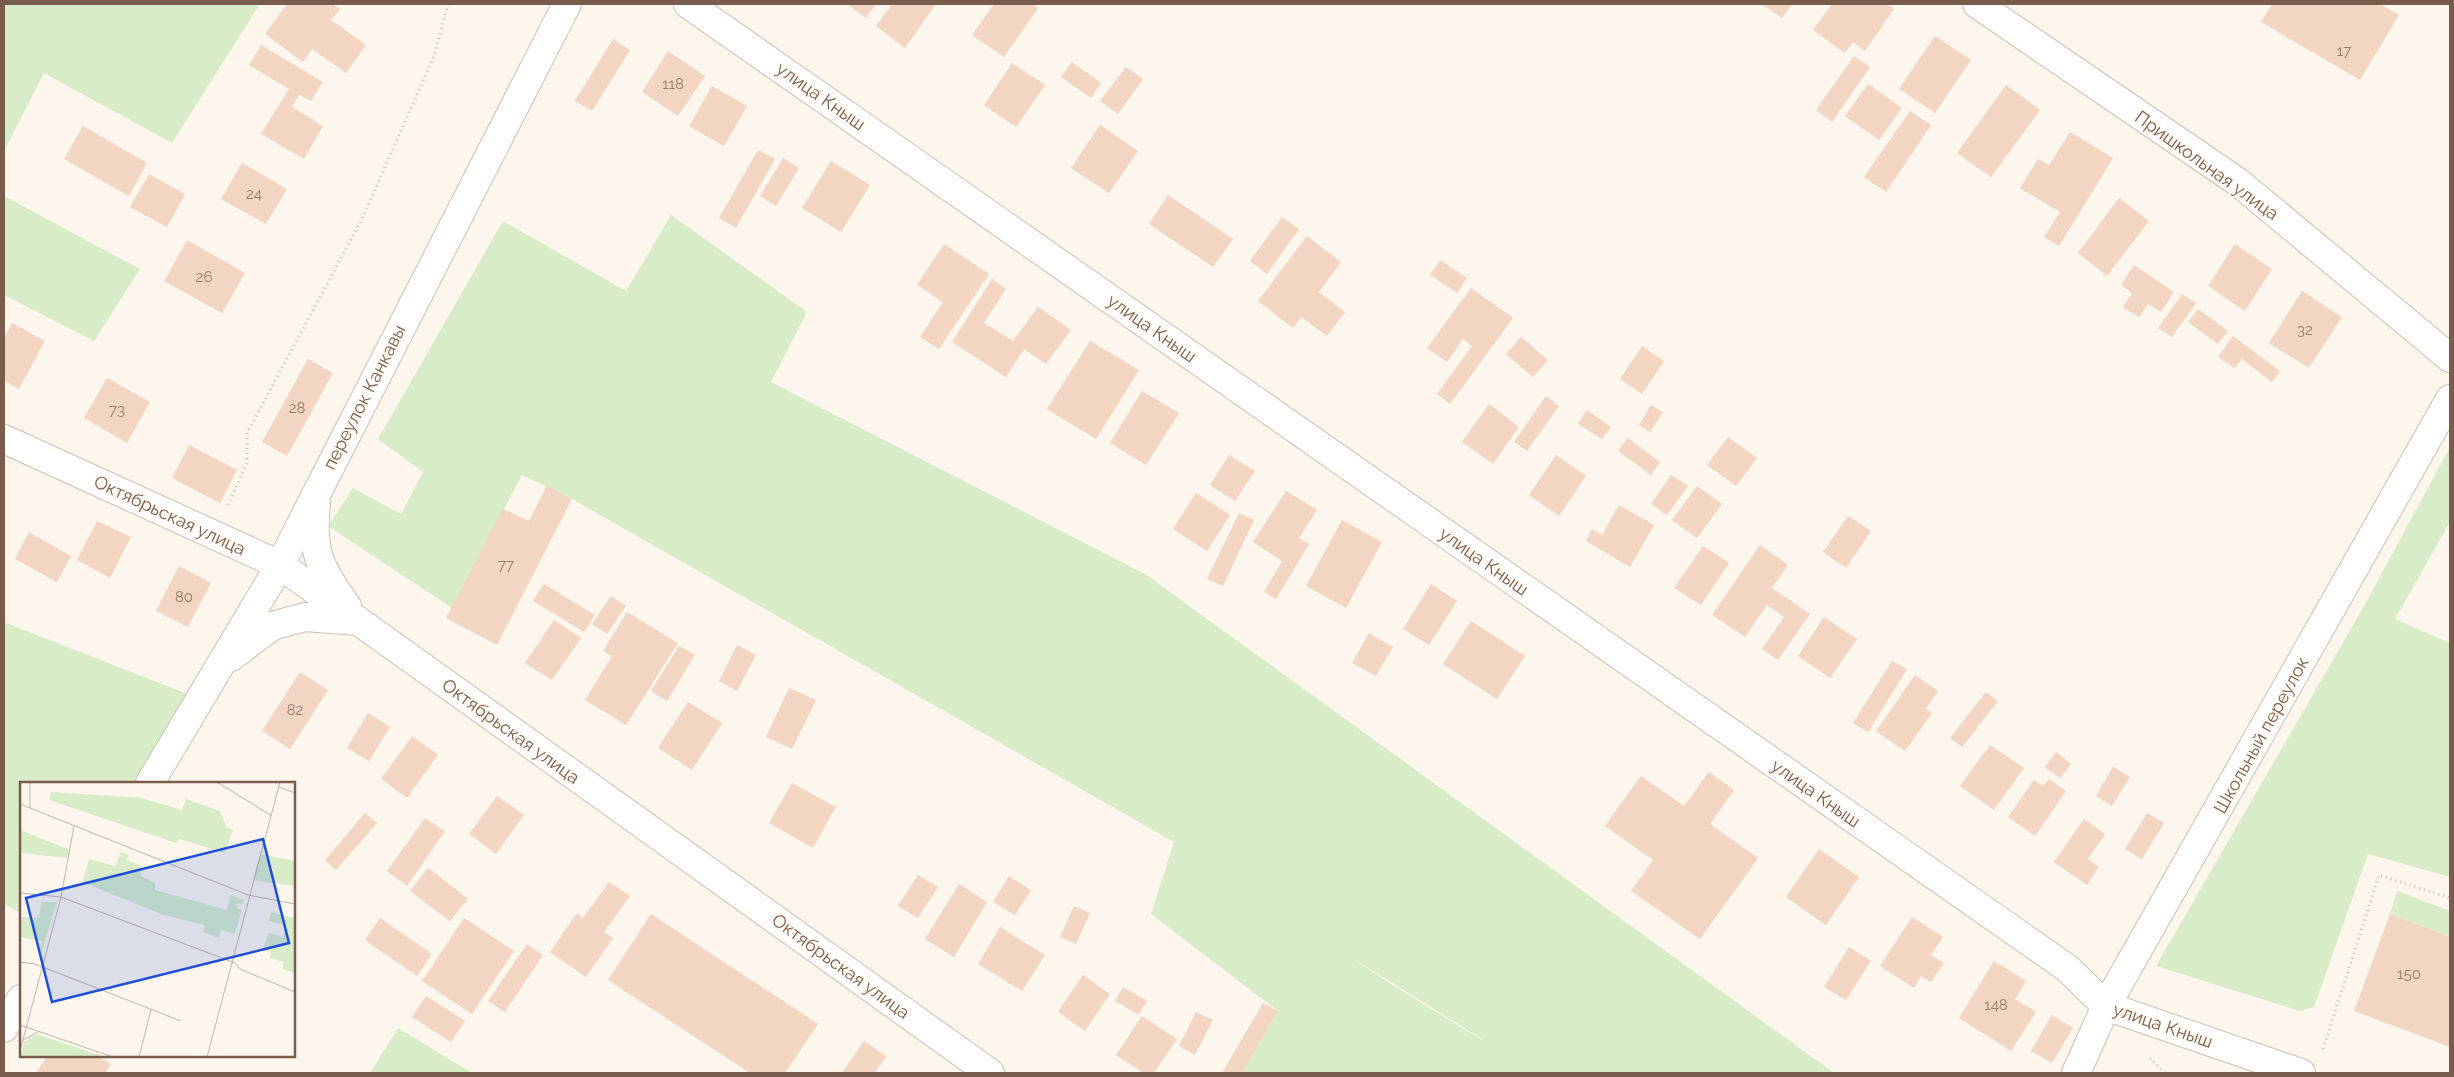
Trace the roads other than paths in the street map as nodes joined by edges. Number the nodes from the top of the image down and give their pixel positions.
1 (567, 4) edge
2 (688, 4) edge
3 (1977, 4) edge
4 (2450, 358) edge
5 (2450, 399) edge
6 (4, 438) edge
7 (317, 489) junction
8 (280, 565) junction
9 (359, 622) junction
10 (220, 666) junction
11 (151, 782) edge
12 (20, 1001) edge
13 (2106, 1006) junction
14 (4, 1028) edge
15 (990, 1073) edge
16 (2076, 1073) edge
17 (2301, 1073) edge

1 - 7 street, переулок Канкавы
2 - 13 street, улица Кныш
3 - 4 street, Пришкольная улица
5 - 13 street, Школьный переулок
6 - 8 street, Октябрьская улица
7 - 8 street, переулок Канкавы
7 - 9 street
8 - 9 street, Октябрьская улица
8 - 10 street, переулок Канкавы
9 - 10 street
9 - 15 street, Октябрьская улица
10 - 11 street, переулок Канкавы
12 - 14 street
13 - 16 street, Школьный переулок
13 - 17 street, улица Кныш

